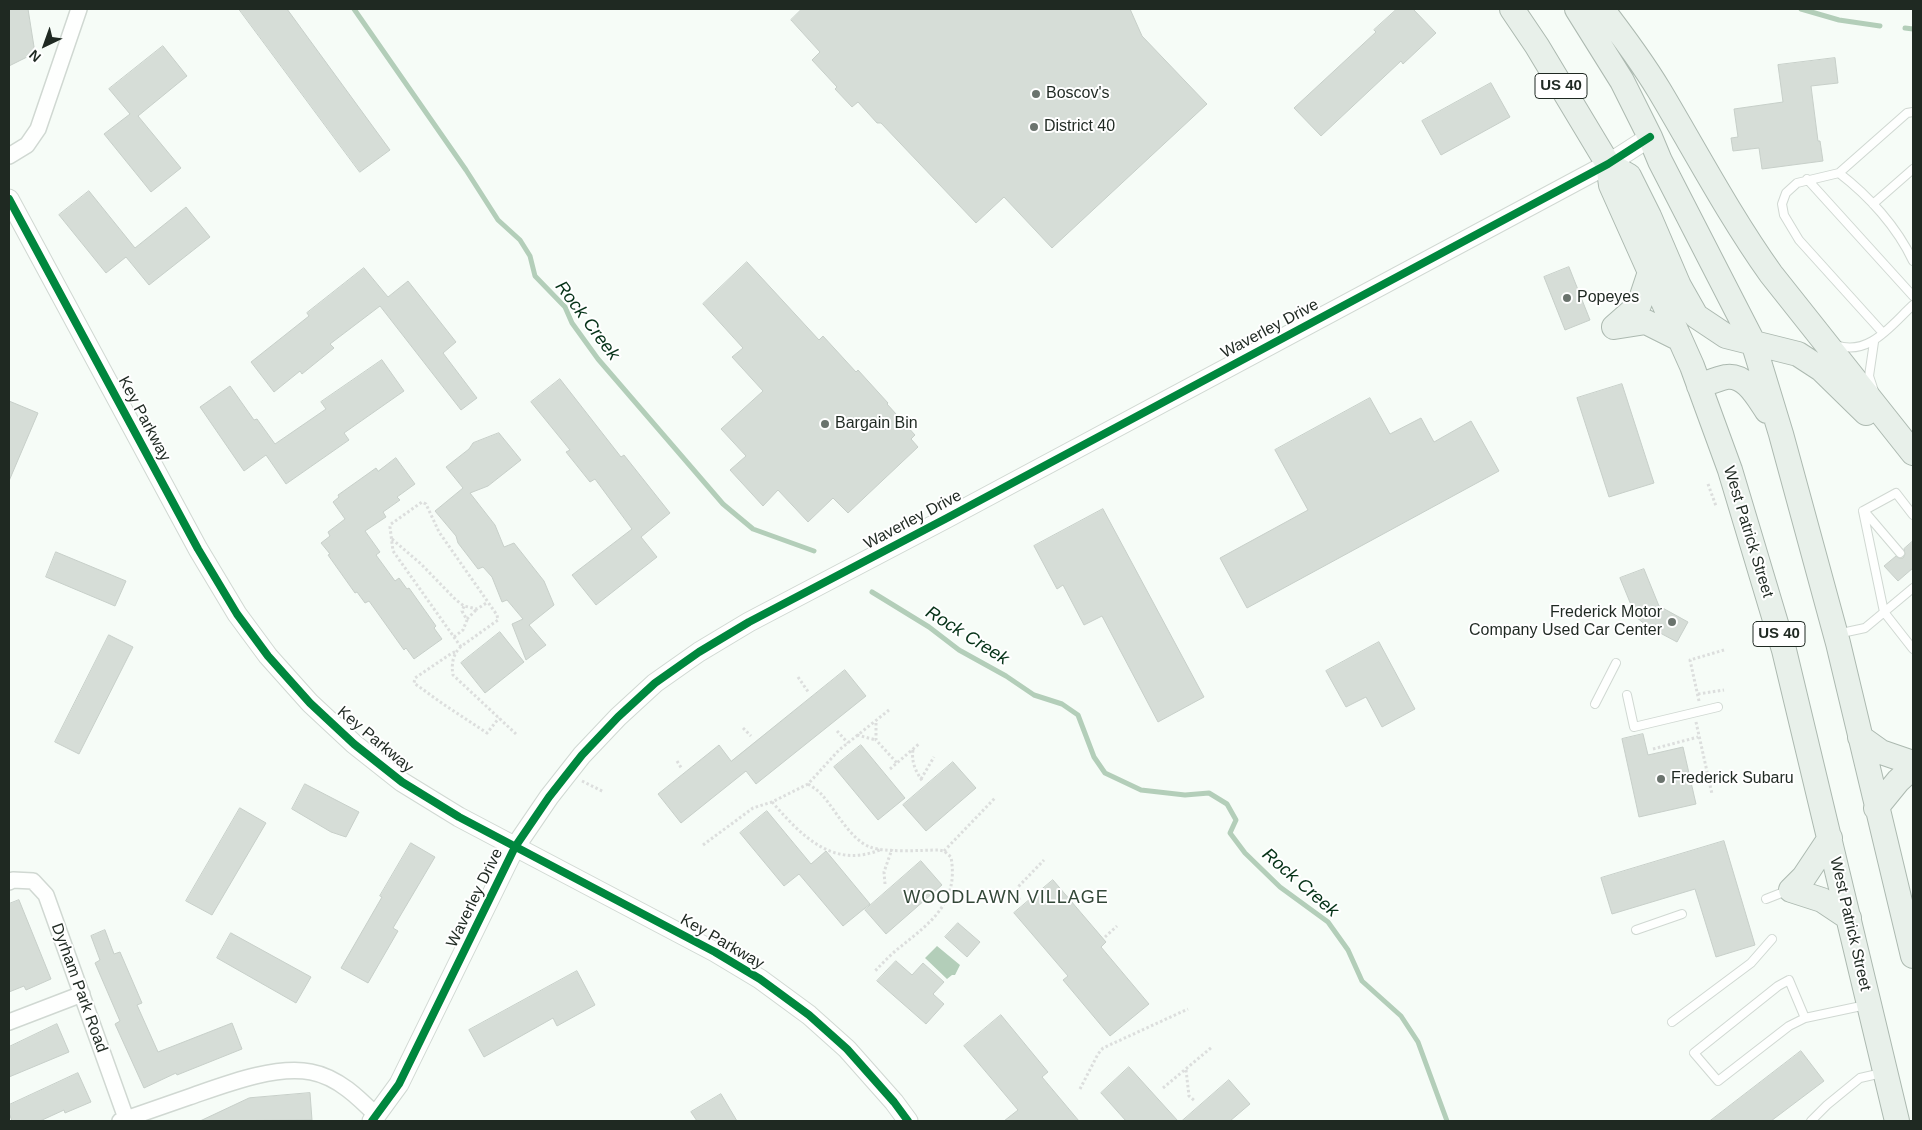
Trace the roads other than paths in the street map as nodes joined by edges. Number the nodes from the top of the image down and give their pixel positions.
1 (79, 9) edge
2 (1512, 9) edge
3 (1577, 9) edge
4 (1602, 9) edge
5 (1913, 112) edge
6 (1650, 137) junction
7 (9, 156) edge
8 (1608, 164) junction
9 (1913, 169) edge
10 (1839, 173) junction
11 (1807, 179) junction
12 (9, 199) edge
13 (1873, 204) junction
14 (1913, 261) edge
15 (1650, 272) junction
16 (1913, 296) edge
17 (1913, 305) edge
18 (1883, 333) junction
19 (1678, 338) junction
20 (1753, 342) junction
21 (1826, 342) junction
22 (1874, 342) junction
23 (1699, 386) junction
24 (1889, 421) junction
25 (1781, 434) junction
26 (1913, 454) edge
27 (1913, 459) edge
28 (1863, 511) junction
29 (1913, 515) edge
30 (1900, 553) dead end
31 (1913, 588) edge
32 (1884, 612) junction
33 (1835, 634) junction
34 (1913, 648) edge
35 (1616, 663) dead end
36 (1627, 695) dead end
37 (1595, 704) dead end
38 (1718, 707) dead end
39 (1860, 737) junction
40 (1913, 763) edge
41 (1913, 767) edge
42 (1876, 808) junction
43 (1830, 838) junction
44 (515, 847) junction
45 (9, 882) edge
46 (1791, 890) junction
47 (1766, 898) dead end
48 (1682, 914) dead end
49 (1849, 918) junction
50 (1909, 926) edge
51 (1636, 930) dead end
52 (1772, 938) dead end
53 (1913, 956) edge
54 (82, 994) junction
55 (1868, 1004) junction
56 (1805, 1018) junction
57 (9, 1022) edge
58 (1672, 1022) dead end
59 (1885, 1073) junction
60 (375, 1119) edge
61 (124, 1121) edge
62 (908, 1121) edge
63 (1811, 1121) edge
64 (1897, 1121) edge

1 - 7 street
2 - 8 main road, West Patrick Street / US 40
3 - 6 main road
4 - 21 main road
5 - 10 lane
6 - 8 street, Waverley Drive
6 - 20 main road
8 - 15 main road, West Patrick Street / US 40
8 - 20 main road
8 - 44 street, Waverley Drive
9 - 13 lane
10 - 11 lane
10 - 13 lane
11 - 16 lane
11 - 18 lane
12 - 44 street, Key Parkway
13 - 14 lane
15 - 19 main road, West Patrick Street / US 40
15 - 19 main road
17 - 18 lane
18 - 22 lane
19 - 23 main road, West Patrick Street / US 40
20 - 25 main road
20 - 27 main road
21 - 22 lane
21 - 24 main road
22 - 24 lane
23 - 25 main road
23 - 43 main road, West Patrick Street / US 40
24 - 26 main road
25 - 33 main road
28 - 29 lane
28 - 30 lane
28 - 32 lane
31 - 32 lane
32 - 33 lane
32 - 34 lane
33 - 39 main road
35 - 37 lane
36 - 38 lane
39 - 40 main road
39 - 42 main road
41 - 42 main road
42 - 50 main road
43 - 46 main road
43 - 49 main road, West Patrick Street / US 40
44 - 60 street, Waverley Drive
44 - 62 street, Key Parkway
45 - 54 street, Dyrham Park Road
46 - 47 lane
46 - 49 main road
48 - 51 lane
49 - 55 main road, West Patrick Street / US 40
50 - 53 main road
52 - 58 lane
54 - 57 street
54 - 61 street, Dyrham Park Road
55 - 56 lane
55 - 59 main road, West Patrick Street / US 40
56 - 56 lane
59 - 63 lane
59 - 64 main road, West Patrick Street / US 40
60 - 61 street

